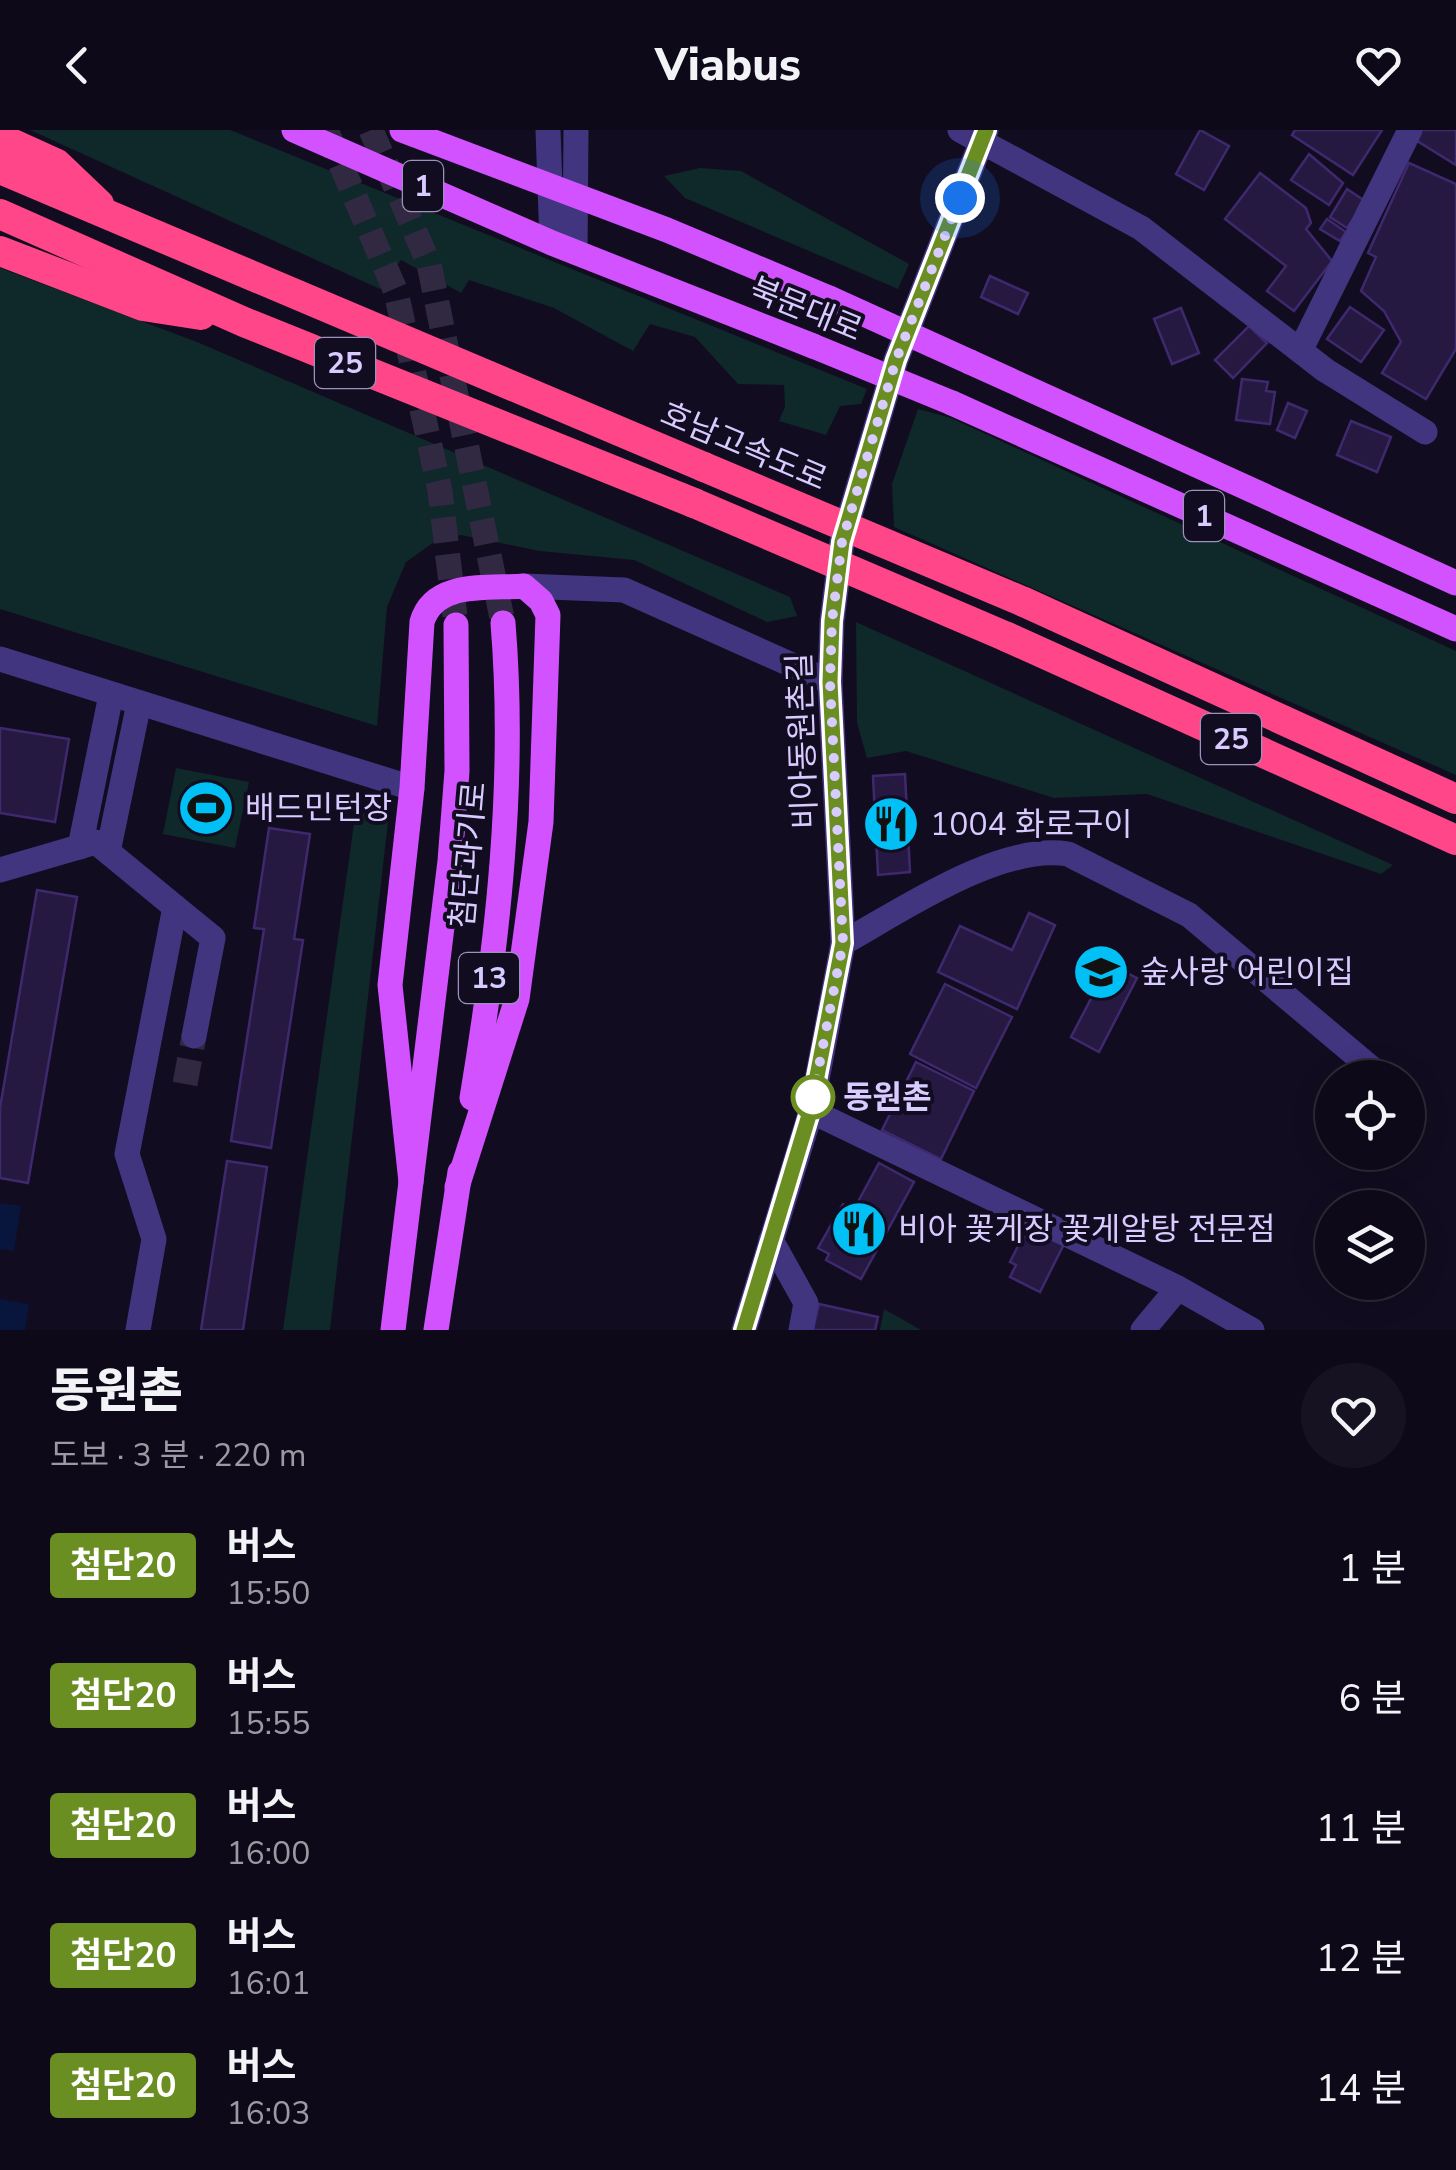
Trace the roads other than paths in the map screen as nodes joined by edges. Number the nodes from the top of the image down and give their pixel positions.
1 (294, 130) edge
2 (402, 130) edge
3 (548, 130) edge
4 (576, 130) edge
5 (1410, 130) edge
6 (976, 134) edge
7 (0, 138) edge
8 (0, 169) edge
9 (562, 190) junction
10 (0, 214) edge
11 (116, 220) junction
12 (563, 247) junction
13 (0, 250) edge
14 (244, 322) junction
15 (1301, 349) junction
16 (1424, 432) dead end
17 (1456, 583) edge
18 (524, 586) junction
19 (504, 623) tunnel mouth
20 (456, 625) tunnel mouth
21 (1456, 629) edge
22 (0, 659) edge
23 (830, 682) junction
24 (111, 695) junction
25 (139, 704) junction
26 (412, 788) junction
27 (1456, 798) edge
28 (1456, 840) edge
29 (80, 846) junction
30 (108, 852) junction
31 (0, 870) edge
32 (175, 908) junction
33 (843, 943) junction
34 (194, 1036) tunnel mouth
35 (1362, 1060) edge
36 (810, 1112) junction
37 (411, 1182) junction
38 (457, 1187) junction
39 (771, 1240) junction
40 (1178, 1288) junction
41 (138, 1330) edge
42 (393, 1330) edge
43 (436, 1330) edge
44 (744, 1330) edge
45 (801, 1330) edge
46 (1142, 1330) edge
47 (1252, 1330) edge

1 - 12 main road, 북문대로 / 1
2 - 9 main road, 북문대로 / 1
3 - 9 street
4 - 9 street
5 - 15 street
6 - 15 street, 비아동원촌길
6 - 23 street, 비아동원촌길
7 - 11 highway
8 - 11 highway, 호남고속도로 / 25
9 - 12 street
9 - 17 main road, 북문대로 / 1, bridge
10 - 14 highway, 25
11 - 27 highway, 호남고속도로 / 25, bridge
12 - 21 main road, 북문대로 / 1, bridge
13 - 14 highway
14 - 28 highway, 25, bridge
15 - 16 street, 비아동원촌길
18 - 23 street
18 - 26 main road
18 - 38 main road
19 - 38 main road, 첨단과기로 / 13
20 - 37 main road, 첨단과기로 / 13
22 - 24 street
23 - 33 street, 비아동원촌길
24 - 25 street
24 - 29 street
25 - 26 street
25 - 30 street
26 - 37 main road
29 - 30 street
29 - 31 street
30 - 32 street
32 - 34 street
32 - 41 street
33 - 35 street
33 - 36 street, 비아동원촌길
36 - 39 street, 비아동원촌길
36 - 40 street
37 - 42 main road, 첨단과기로 / 13
38 - 43 main road, 첨단과기로 / 13
39 - 44 street, 비아동원촌길
39 - 45 street
40 - 46 street
40 - 47 street

